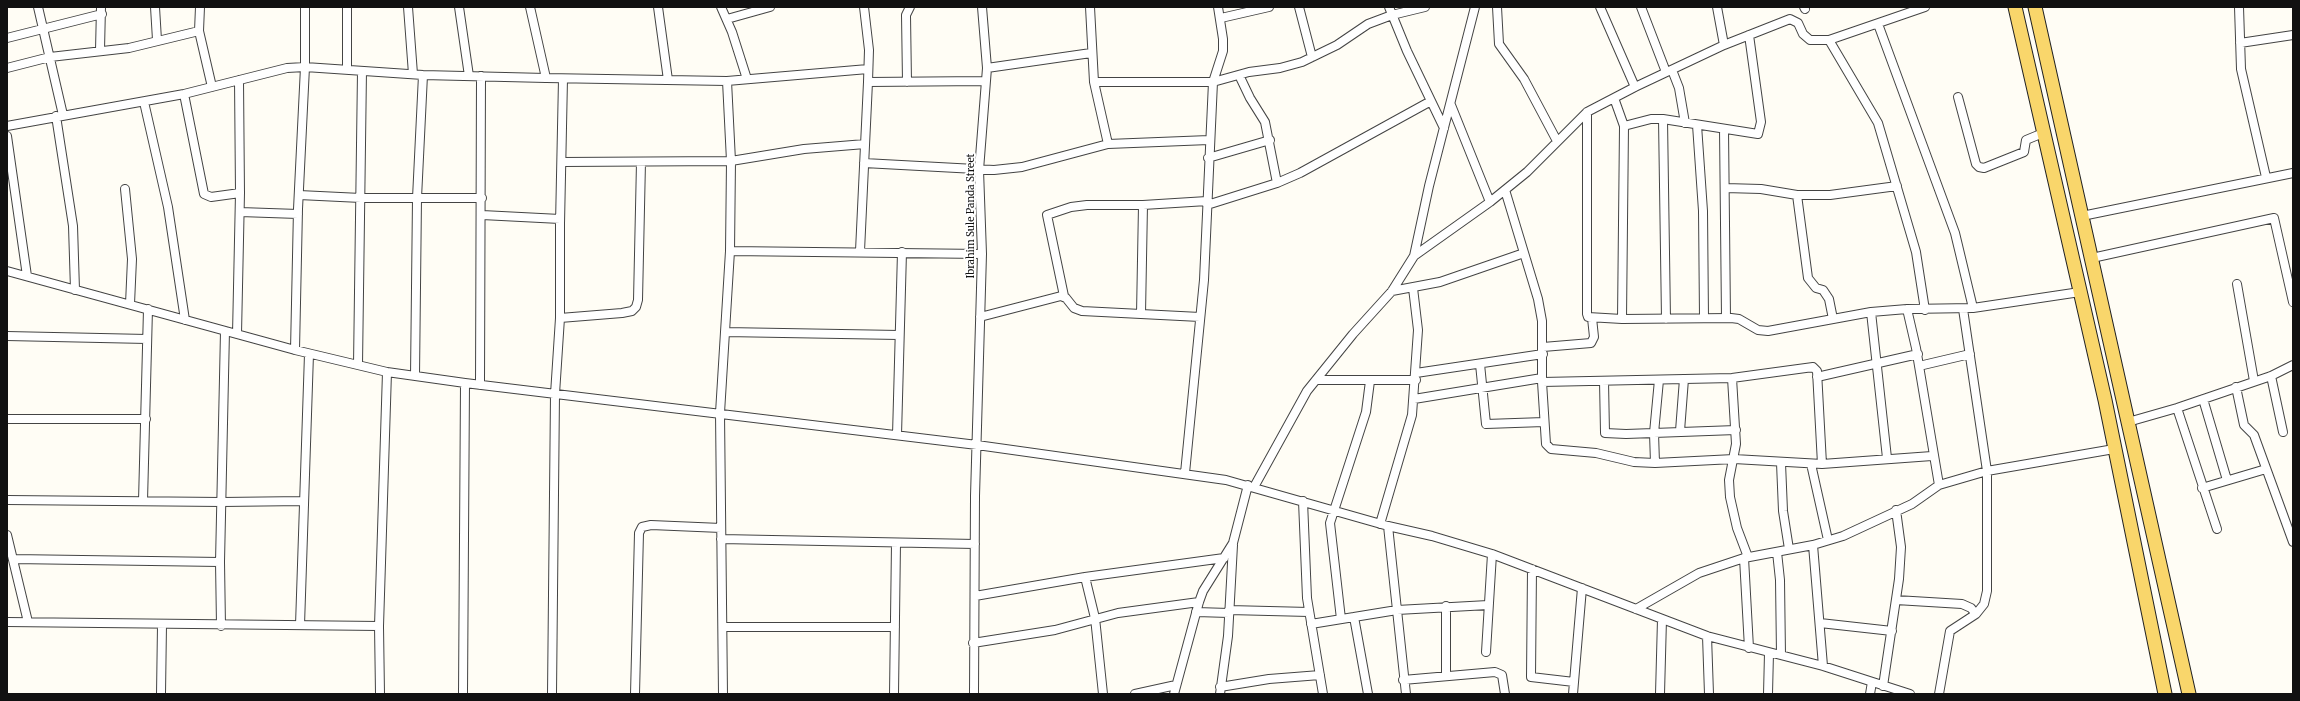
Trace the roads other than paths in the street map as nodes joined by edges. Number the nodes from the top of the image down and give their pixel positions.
1 (38, 7) edge
2 (155, 7) edge
3 (200, 7) edge
4 (304, 7) edge
5 (347, 7) edge
6 (408, 7) edge
7 (459, 7) edge
8 (530, 7) edge
9 (658, 7) edge
10 (721, 7) edge
11 (770, 7) edge
12 (864, 7) edge
13 (910, 7) edge
14 (982, 7) edge
15 (1090, 7) edge
16 (1218, 7) edge
17 (1269, 7) edge
18 (1299, 7) edge
19 (1425, 7) edge
20 (1475, 7) edge
21 (1497, 7) edge
22 (1600, 7) edge
23 (1642, 7) edge
24 (1717, 7) edge
25 (1924, 7) edge
26 (2014, 7) edge
27 (2035, 7) edge
28 (2239, 7) edge
29 (1244, 10) edge
30 (101, 11) edge
31 (1391, 11) edge
32 (1220, 18) junction
33 (727, 20) junction
34 (1878, 24) junction
35 (43, 30) junction
36 (199, 31) junction
37 (1749, 35) junction
38 (2293, 35) edge
39 (7, 38) edge
40 (157, 40) junction
41 (1829, 40) junction
42 (2240, 43) junction
43 (1724, 45) junction
44 (100, 50) junction
45 (1091, 53) junction
46 (50, 57) junction
47 (1312, 57) junction
48 (305, 67) junction
49 (7, 68) edge
50 (987, 68) junction
51 (347, 69) junction
52 (868, 69) junction
53 (362, 71) junction
54 (1669, 71) junction
55 (414, 74) junction
56 (423, 75) junction
57 (1239, 75) junction
58 (469, 76) junction
59 (481, 76) junction
60 (546, 78) junction
61 (563, 79) junction
62 (239, 80) junction
63 (668, 80) junction
64 (747, 80) junction
65 (727, 81) junction
66 (986, 81) junction
67 (868, 82) junction
68 (907, 82) junction
69 (1094, 82) junction
70 (1213, 82) junction
71 (212, 87) junction
72 (1635, 87) junction
73 (184, 94) junction
74 (1958, 97) dead end
75 (1614, 98) junction
76 (1431, 101) junction
77 (144, 102) junction
78 (1451, 105) junction
79 (1588, 112) junction
80 (59, 116) junction
81 (1663, 119) junction
82 (1685, 123) junction
83 (1697, 125) junction
84 (7, 126) edge
85 (1624, 126) junction
86 (1444, 128) junction
87 (1724, 129) junction
88 (2043, 133) junction
89 (7, 136) edge
90 (1209, 140) junction
91 (1270, 140) junction
92 (1557, 141) junction
93 (865, 144) junction
94 (1108, 144) junction
95 (1208, 158) junction
96 (731, 161) junction
97 (562, 162) junction
98 (641, 162) junction
99 (864, 163) junction
100 (979, 170) junction
101 (2293, 173) edge
102 (2266, 177) junction
103 (1277, 183) junction
104 (1897, 186) junction
105 (125, 188) dead end
106 (1725, 188) junction
107 (1505, 190) junction
108 (240, 193) junction
109 (299, 195) junction
110 (1797, 195) junction
111 (361, 198) junction
112 (417, 198) junction
113 (482, 198) junction
114 (1490, 202) junction
115 (1207, 203) junction
116 (1143, 205) junction
117 (240, 212) junction
118 (298, 214) junction
119 (482, 215) junction
120 (2082, 216) junction
121 (560, 219) junction
122 (730, 251) junction
123 (860, 251) junction
124 (902, 252) junction
125 (982, 254) junction
126 (1524, 254) junction
127 (1414, 256) junction
128 (2092, 258) junction
129 (7, 271) edge
130 (27, 276) junction
131 (2237, 284) dead end
132 (1413, 288) junction
133 (75, 290) junction
134 (1392, 291) junction
135 (2080, 292) junction
136 (1064, 296) junction
137 (2293, 302) edge
138 (130, 304) junction
139 (1973, 308) junction
140 (148, 309) junction
141 (1907, 309) junction
142 (1963, 309) junction
143 (1925, 310) junction
144 (1871, 312) junction
145 (1141, 314) junction
146 (980, 316) junction
147 (560, 318) junction
148 (1200, 318) junction
149 (1592, 318) junction
150 (1704, 318) junction
151 (1726, 318) junction
152 (1666, 319) junction
153 (1833, 319) junction
154 (185, 320) junction
155 (1622, 320) junction
156 (225, 331) junction
157 (725, 332) junction
158 (237, 334) junction
159 (899, 335) junction
160 (7, 336) edge
161 (147, 339) junction
162 (295, 350) junction
163 (1543, 350) junction
164 (309, 354) junction
165 (1918, 354) junction
166 (1970, 354) junction
167 (1877, 363) junction
168 (1480, 364) junction
169 (358, 365) junction
170 (2293, 365) edge
171 (1919, 366) junction
172 (387, 372) junction
173 (415, 376) junction
174 (2271, 376) junction
175 (1416, 377) junction
176 (1817, 377) junction
177 (1732, 378) junction
178 (1684, 379) junction
179 (1316, 380) junction
180 (1370, 380) junction
181 (1542, 380) junction
182 (1659, 380) junction
183 (1604, 381) junction
184 (2254, 381) junction
185 (464, 384) junction
186 (480, 385) junction
187 (2236, 387) junction
188 (1483, 390) junction
189 (555, 394) junction
190 (1414, 399) junction
191 (2204, 399) junction
192 (2177, 408) junction
193 (720, 413) junction
194 (7, 419) edge
195 (146, 419) junction
196 (1544, 422) junction
197 (2128, 422) junction
198 (1736, 430) junction
199 (1680, 431) junction
200 (2283, 432) dead end
201 (1654, 433) junction
202 (897, 435) junction
203 (977, 445) junction
204 (2114, 449) junction
205 (1932, 456) junction
206 (1887, 458) junction
207 (1734, 459) junction
208 (1655, 463) junction
209 (1781, 463) junction
210 (1811, 464) junction
211 (1822, 464) junction
212 (2266, 469) junction
213 (1987, 471) junction
214 (1185, 473) junction
215 (2227, 480) junction
216 (1938, 485) junction
217 (1251, 486) junction
218 (2202, 488) junction
219 (7, 500) edge
220 (143, 501) junction
221 (304, 501) junction
222 (1303, 501) junction
223 (222, 502) junction
224 (1896, 510) junction
225 (2293, 510) edge
226 (1336, 511) junction
227 (2284, 513) junction
228 (1384, 525) junction
229 (721, 528) junction
230 (2217, 529) dead end
231 (7, 535) edge
232 (721, 539) junction
233 (1828, 540) junction
234 (2293, 542) edge
235 (896, 543) junction
236 (1233, 543) junction
237 (975, 544) junction
238 (1813, 545) junction
239 (2156, 546) junction
240 (1790, 549) junction
241 (2135, 551) junction
242 (1777, 552) junction
243 (1492, 554) junction
244 (1746, 557) junction
245 (1224, 558) junction
246 (13, 559) junction
247 (220, 562) junction
248 (1532, 569) junction
249 (1085, 577) junction
250 (1582, 588) junction
251 (975, 596) junction
252 (1896, 600) junction
253 (1199, 602) junction
254 (1488, 605) junction
255 (1446, 606) junction
256 (1636, 609) junction
257 (1397, 610) junction
258 (1229, 611) junction
259 (1196, 612) junction
260 (1309, 612) junction
261 (1976, 614) junction
262 (1354, 617) junction
263 (1095, 618) junction
264 (1341, 619) junction
265 (1662, 619) junction
266 (7, 622) edge
267 (28, 622) junction
268 (1820, 623) junction
269 (1311, 624) junction
270 (162, 625) junction
271 (300, 625) junction
272 (221, 626) junction
273 (379, 626) junction
274 (722, 627) junction
275 (895, 627) junction
276 (1892, 631) junction
277 (1706, 636) junction
278 (974, 643) junction
279 (1749, 648) junction
280 (1486, 652) dead end
281 (1768, 653) junction
282 (1781, 655) junction
283 (1823, 666) junction
284 (1320, 675) junction
285 (1446, 676) junction
286 (1403, 680) junction
287 (1574, 682) junction
288 (1872, 682) junction
289 (1176, 685) junction
290 (1883, 686) junction
291 (1220, 691) edge
292 (161, 694) edge
293 (380, 694) edge
294 (463, 694) edge
295 (552, 694) edge
296 (635, 694) edge
297 (724, 694) edge
298 (894, 694) edge
299 (974, 694) edge
300 (1103, 694) edge
301 (1135, 694) edge
302 (1174, 694) edge
303 (1323, 694) edge
304 (1368, 694) edge
305 (1406, 694) edge
306 (1505, 694) edge
307 (1573, 694) edge
308 (1660, 694) edge
309 (1709, 694) edge
310 (1768, 694) edge
311 (1870, 694) edge
312 (1910, 694) edge
313 (1939, 694) edge
314 (2165, 694) edge
315 (2189, 694) edge

1 - 35 street
2 - 40 street
3 - 36 street
4 - 48 street
5 - 51 street
6 - 55 street
7 - 58 street
8 - 60 street
9 - 63 street
10 - 33 street
11 - 33 street
12 - 52 street
13 - 68 street
14 - 50 street, Ibrahim Sule Panda Street
15 - 45 street
16 - 32 street
17 - 29 street
18 - 47 street
19 - 31 street
20 - 78 street
21 - 92 street
22 - 72 street
23 - 54 street
24 - 43 street
25 - 34 street
26 - 88 main road
27 - 120 main road
28 - 42 street
29 - 32 street
30 - 35 street
30 - 44 street
31 - 47 street
31 - 76 street
32 - 70 street
33 - 64 street
34 - 41 street
34 - 139 street
35 - 39 street
35 - 46 street
36 - 40 street
36 - 71 street
37 - 41 street
37 - 43 street
37 - 87 street
38 - 42 street
40 - 44 street
41 - 104 street
42 - 102 street
43 - 54 street
44 - 46 street
45 - 50 street
45 - 69 street
46 - 49 street
46 - 80 street
47 - 57 street
48 - 51 street
48 - 62 street
48 - 109 street
50 - 66 street, Ibrahim Sule Panda Street
51 - 53 street
52 - 64 street
52 - 67 street
53 - 55 street
53 - 111 street
54 - 72 street
54 - 82 street
55 - 56 street
56 - 58 street
56 - 112 street
57 - 70 street
57 - 91 street
58 - 59 street
59 - 60 street
59 - 113 street
60 - 61 street
61 - 63 street
61 - 97 street
62 - 71 street
62 - 108 street
63 - 65 street
64 - 65 street
65 - 96 street
66 - 68 street
66 - 100 street, Ibrahim Sule Panda Street
67 - 68 street
67 - 93 street
69 - 70 street
69 - 94 street
70 - 90 street
71 - 73 street
72 - 75 street
73 - 77 street
73 - 108 street
74 - 88 street
75 - 79 street
75 - 85 street
76 - 86 street
76 - 103 street
77 - 80 street
77 - 154 street
78 - 86 street
78 - 114 street
79 - 92 street
79 - 149 street
80 - 84 street
80 - 133 street
81 - 82 street
81 - 85 street
81 - 152 street
82 - 83 street
83 - 87 street
83 - 150 street
85 - 155 street
86 - 127 street
87 - 106 street
88 - 135 main road
89 - 130 street
90 - 94 street
90 - 95 street
91 - 95 street
91 - 103 street
92 - 107 street
93 - 96 street
93 - 99 street
94 - 100 street
95 - 115 street
96 - 98 street
96 - 122 street
97 - 98 street
97 - 121 street
98 - 147 street
99 - 100 street
99 - 123 street
100 - 125 street, Ibrahim Sule Panda Street
101 - 102 street
102 - 120 street
103 - 115 street
104 - 110 street
104 - 143 street
105 - 138 street
106 - 110 street
106 - 151 street
107 - 114 street
107 - 126 street
108 - 117 street
109 - 111 street
109 - 118 street
110 - 153 street
111 - 112 street
111 - 169 street
112 - 113 street
112 - 173 street
113 - 119 street
114 - 127 street
115 - 116 street
115 - 148 street
116 - 136 street
116 - 145 street
117 - 118 street
117 - 158 street
118 - 162 street
119 - 121 street
119 - 186 street
120 - 128 main road
121 - 147 street
122 - 123 street
122 - 157 street
123 - 124 street
124 - 125 street
124 - 159 street
125 - 146 street, Ibrahim Sule Panda Street
126 - 132 street
126 - 163 street
127 - 134 street
128 - 137 street
128 - 197 main road
129 - 130 street
130 - 133 street
131 - 184 street
132 - 134 street
132 - 175 street
133 - 138 street
134 - 179 street
135 - 139 street
135 - 204 main road
136 - 145 street
136 - 146 street
138 - 140 street
139 - 142 street
140 - 154 street
140 - 161 street
141 - 143 street
141 - 144 street
141 - 165 street
142 - 143 street
142 - 166 street
144 - 153 street
144 - 167 street
145 - 148 street
146 - 203 street, Ibrahim Sule Panda Street
147 - 189 street
148 - 214 street
149 - 155 street
149 - 163 street
150 - 151 street
150 - 152 street
151 - 153 street
152 - 155 street
154 - 156 street
156 - 158 street
156 - 223 street
157 - 159 street
157 - 193 street
158 - 162 street
159 - 202 street
160 - 161 street
161 - 195 street
162 - 164 street
163 - 168 street
163 - 181 street
164 - 169 street
164 - 221 street
165 - 167 street
165 - 171 street
166 - 171 street
166 - 213 street
167 - 176 street
167 - 206 street
168 - 175 street
168 - 188 street
169 - 172 street
170 - 174 street
171 - 205 street
172 - 173 street
172 - 273 street
173 - 185 street
174 - 184 street
174 - 200 street
175 - 180 street
175 - 190 street
176 - 177 street
176 - 211 street
177 - 178 street
177 - 198 street
178 - 182 street
178 - 199 street
179 - 180 street
179 - 217 street
180 - 226 street
181 - 183 street
181 - 188 street
181 - 196 street
182 - 183 street
182 - 201 street
183 - 201 street
184 - 187 street
185 - 186 street
185 - 294 street
186 - 189 street
187 - 191 street
187 - 212 street
188 - 190 street
188 - 196 street
189 - 193 street
189 - 295 street
190 - 228 street
191 - 192 street
191 - 215 street
192 - 197 street
192 - 218 street
193 - 202 street
193 - 229 street
194 - 195 street
195 - 220 street
196 - 208 street
197 - 239 main road
198 - 199 street
198 - 207 street
199 - 201 street
201 - 208 street
202 - 203 street
203 - 214 street
203 - 237 street, Ibrahim Sule Panda Street
204 - 213 street
204 - 241 main road
205 - 206 street
205 - 216 street
206 - 211 street
207 - 208 street
207 - 209 street
207 - 244 street
209 - 210 street
209 - 240 street
210 - 211 street
210 - 233 street
212 - 215 street
212 - 227 street
213 - 216 street
213 - 261 street
214 - 217 street
215 - 218 street
216 - 224 street
217 - 222 street
217 - 236 street
218 - 230 street
219 - 220 street
220 - 223 street
221 - 223 street
221 - 271 street
222 - 226 street
222 - 260 street
223 - 247 street
224 - 233 street
224 - 252 street
225 - 227 street
226 - 228 street
226 - 264 street
227 - 234 street
228 - 243 street
228 - 257 street
229 - 232 street
229 - 296 street
231 - 246 street
232 - 235 street
232 - 274 street
233 - 238 street
235 - 237 street
235 - 275 street
236 - 245 street
236 - 258 street
237 - 251 street, Ibrahim Sule Panda Street
238 - 240 street
238 - 268 street
239 - 241 main road
239 - 315 main road
240 - 242 street
241 - 314 main road
242 - 244 street
242 - 282 street
243 - 248 street
243 - 254 street
244 - 256 street
244 - 279 street
245 - 249 street
245 - 253 street
246 - 247 street
246 - 267 street
247 - 272 street
248 - 250 street
248 - 287 street
249 - 251 street
249 - 263 street
250 - 256 street
250 - 287 street
251 - 278 street, Ibrahim Sule Panda Street
252 - 261 street
252 - 276 street
253 - 259 street
253 - 263 street
254 - 255 street
254 - 280 street
255 - 257 street
255 - 285 street
256 - 265 street
257 - 262 street
257 - 286 street
258 - 259 street
258 - 260 street
258 - 291 street
259 - 289 street
260 - 269 street
261 - 313 street
262 - 264 street
262 - 304 street
263 - 278 street
263 - 300 street
264 - 269 street
265 - 277 street
265 - 308 street
266 - 267 street
267 - 270 street
268 - 276 street
268 - 283 street
269 - 284 street
270 - 272 street
270 - 292 street
271 - 272 street
271 - 273 street
273 - 293 street
274 - 275 street
274 - 297 street
275 - 298 street
276 - 290 street
277 - 279 street
277 - 309 street
278 - 299 street, Ibrahim Sule Panda Street
279 - 281 street
281 - 282 street
281 - 310 street
282 - 283 street
283 - 288 street
284 - 291 street
284 - 303 street
285 - 286 street
285 - 306 street
286 - 305 street
287 - 307 street
288 - 290 street
288 - 311 street
289 - 301 street
289 - 302 street
290 - 312 street

